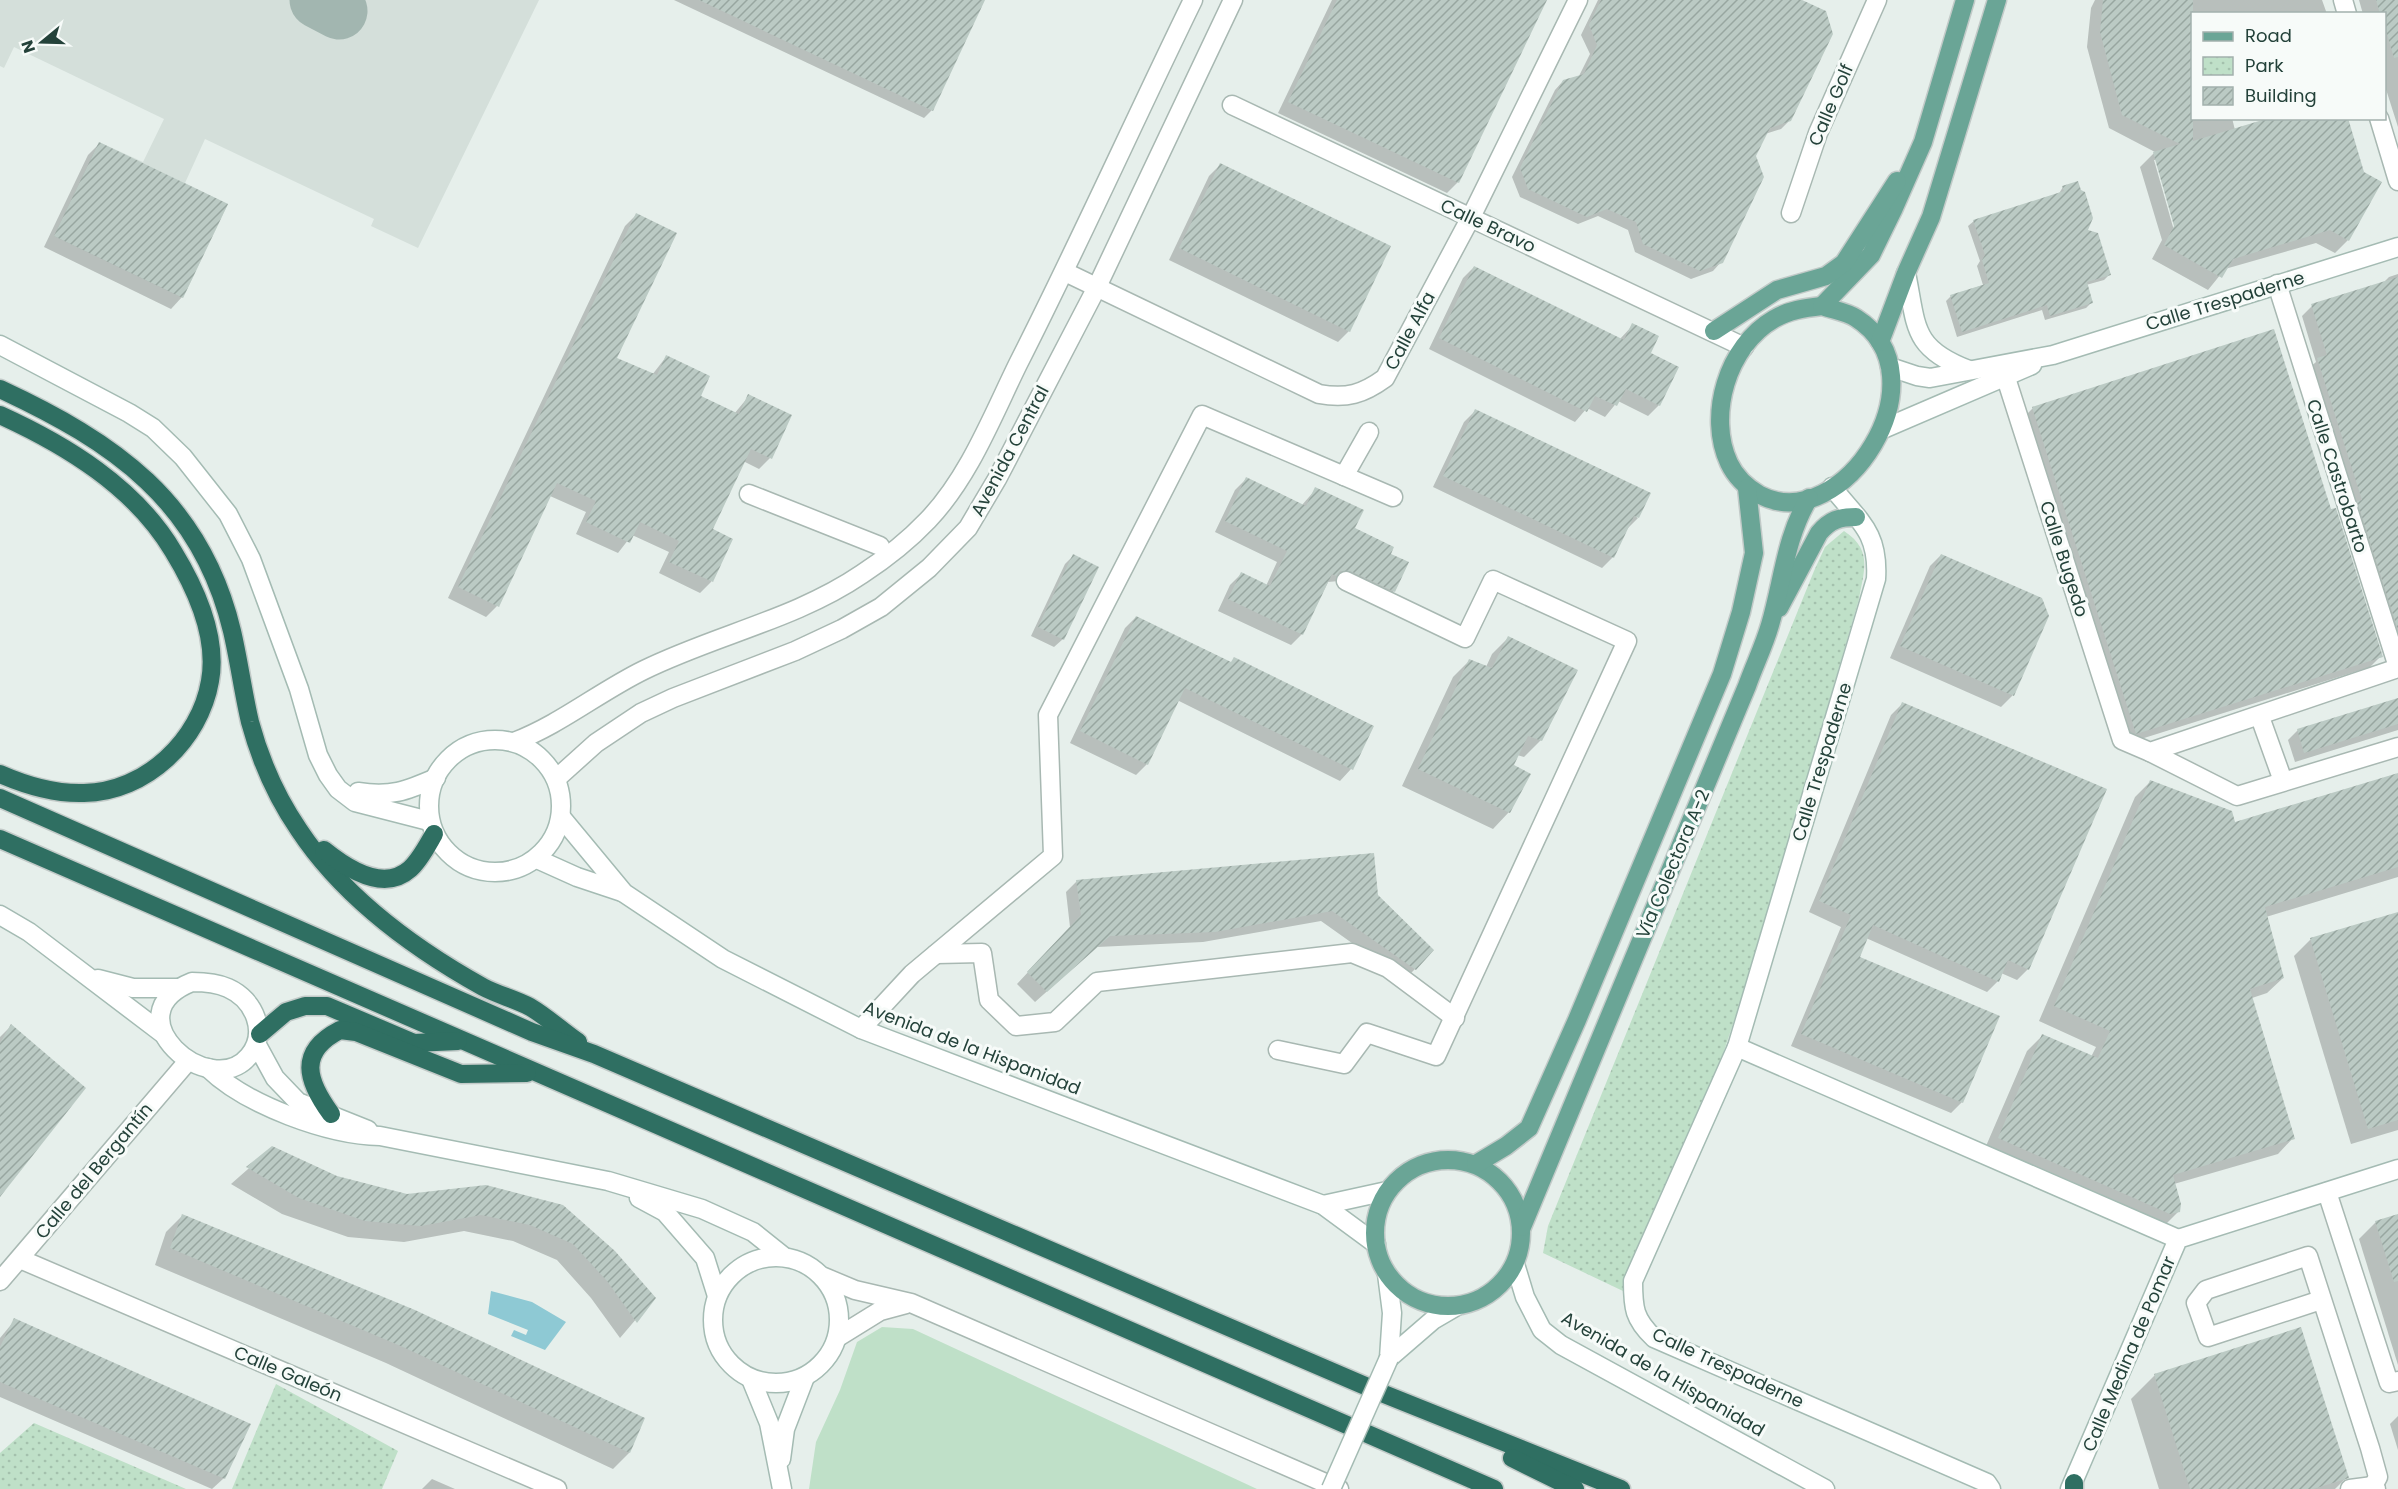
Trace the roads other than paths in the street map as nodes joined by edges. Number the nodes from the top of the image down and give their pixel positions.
1 (1193, 0) edge
2 (1233, 0) edge
3 (1578, 0) edge
4 (1877, 0) edge
5 (1965, 0) edge
6 (1997, 0) edge
7 (1232, 105) dead end
8 (2380, 120) edge
9 (1923, 142) junction
10 (2398, 181) edge
11 (1791, 213) dead end
12 (1471, 217) junction
13 (2398, 247) edge
14 (1065, 272) junction
15 (1906, 273) junction
16 (2277, 284) junction
17 (1096, 289) junction
18 (1822, 306) junction
19 (1714, 332) junction
20 (1880, 342) junction
21 (0, 345) edge
22 (1744, 347) junction
23 (2053, 355) junction
24 (1890, 367) junction
25 (1969, 370) junction
26 (2006, 378) junction
27 (0, 388) edge
28 (0, 415) edge
29 (1883, 429) junction
30 (1369, 432) dead end
31 (1344, 476) junction
32 (1832, 487) junction
33 (1747, 488) junction
34 (749, 494) dead end
35 (1394, 497) dead end
36 (1809, 498) junction
37 (1856, 517) junction
38 (880, 546) dead end
39 (1346, 581) dead end
40 (1770, 626) junction
41 (2398, 667) edge
42 (2260, 717) junction
43 (514, 742) junction
44 (2398, 747) edge
45 (2150, 752) junction
46 (0, 774) edge
47 (436, 778) junction
48 (556, 779) junction
49 (2283, 781) junction
50 (338, 789) junction
51 (0, 798) edge
52 (561, 817) junction
53 (432, 827) junction
54 (299, 830) junction
55 (0, 839) edge
56 (537, 859) junction
57 (624, 893) junction
58 (0, 915) edge
59 (936, 954) junction
60 (83, 973) junction
61 (177, 988) junction
62 (1455, 1018) junction
63 (861, 1029) junction
64 (162, 1034) junction
65 (259, 1039) junction
66 (462, 1041) junction
67 (1737, 1047) junction
68 (1278, 1050) dead end
69 (594, 1054) junction
70 (188, 1061) junction
71 (208, 1068) junction
72 (534, 1073) junction
73 (331, 1114) junction
74 (381, 1136) junction
75 (1476, 1164) junction
76 (2398, 1169) edge
77 (608, 1181) junction
78 (1387, 1191) junction
79 (2327, 1192) junction
80 (1323, 1205) junction
81 (1522, 1227) junction
82 (2178, 1239) junction
83 (1376, 1244) junction
84 (783, 1256) junction
85 (20, 1259) junction
86 (1515, 1264) junction
87 (1387, 1274) junction
88 (824, 1277) junction
89 (0, 1281) edge
90 (717, 1296) junction
91 (2321, 1300) junction
92 (911, 1303) junction
93 (1457, 1306) junction
94 (838, 1337) junction
95 (1389, 1358) junction
96 (805, 1377) junction
97 (751, 1379) junction
98 (2398, 1381) edge
99 (1399, 1401) junction
100 (779, 1470) junction
101 (2075, 1488) edge
102 (2375, 1488) edge
103 (557, 1489) edge
104 (782, 1489) edge
105 (1331, 1489) edge
106 (1339, 1489) edge
107 (1494, 1489) edge
108 (1575, 1489) edge
109 (1621, 1489) edge
110 (1825, 1489) edge
111 (1991, 1489) edge
112 (2350, 1489) edge

1 - 14 street, Avenida Central
2 - 17 street, Avenida Central
3 - 12 street, Calle Alfa
4 - 11 street, Calle Golf
5 - 9 main road
6 - 15 main road
7 - 12 street, Calle Bravo
8 - 10 street
9 - 18 main road
9 - 19 main road
12 - 17 street, Calle Alfa
12 - 19 street, Calle Bravo
13 - 16 street, Calle Trespaderne
14 - 17 street, Calle Alfa
14 - 43 street, Avenida Central
15 - 20 main road
15 - 25 street
16 - 23 street, Calle Trespaderne
16 - 41 street, Calle Castrobarto
17 - 48 street, Avenida Central
18 - 20 main road
18 - 22 main road
19 - 22 street, Calle Bravo
20 - 24 main road
21 - 50 street
22 - 33 main road
23 - 25 street, Calle Trespaderne
23 - 26 street, Calle Trespaderne
24 - 25 street, Calle Trespaderne
24 - 29 main road
26 - 29 street, Calle Trespaderne
26 - 45 street, Calle Bugedo
27 - 54 highway
28 - 46 highway
29 - 32 main road
30 - 31 street
31 - 35 street
31 - 59 street
32 - 36 main road
32 - 37 street, Calle Trespaderne
33 - 36 main road
33 - 75 main road, Vía Colectora A-2
34 - 38 street
36 - 40 main road, Vía Colectora A-2
37 - 40 main road
37 - 67 street, Calle Trespaderne
39 - 62 street
40 - 81 main road, Vía Colectora A-2
41 - 42 street, Calle Castrobarto
42 - 45 street, Calle Castrobarto
42 - 49 street
43 - 47 street
43 - 48 street
44 - 49 street
45 - 49 street
47 - 50 street
47 - 53 street
48 - 52 street
50 - 53 street
51 - 69 highway
52 - 56 street
52 - 57 street, Avenida de la Hispanidad
53 - 54 highway
53 - 56 street
54 - 69 highway
55 - 66 highway
56 - 57 street, Avenida de la Hispanidad
57 - 63 street, Avenida de la Hispanidad
58 - 60 street
59 - 62 street
59 - 63 street
60 - 61 street
60 - 64 street
61 - 64 street
61 - 65 street
62 - 68 street
63 - 80 street, Avenida de la Hispanidad
64 - 70 street
65 - 66 highway
65 - 71 street
65 - 73 street
66 - 72 highway
67 - 82 street
67 - 111 street, Calle Trespaderne
69 - 99 highway
70 - 71 street
70 - 85 street, Calle del Bergantín
71 - 74 street
72 - 73 highway
72 - 107 highway
73 - 74 street
74 - 77 street
75 - 78 main road
75 - 81 main road
76 - 79 street, Calle Medina de Pomar
77 - 84 street
77 - 90 street
78 - 80 street
78 - 83 main road
79 - 82 street, Calle Medina de Pomar
79 - 98 street
80 - 83 street, Avenida de la Hispanidad
81 - 86 main road
82 - 101 street, Calle Medina de Pomar
83 - 87 main road
84 - 88 street
84 - 90 street
85 - 89 street, Calle del Bergantín
85 - 103 street, Calle Galeón
86 - 93 main road
86 - 110 street, Avenida de la Hispanidad
87 - 93 main road
87 - 95 street
88 - 92 street
88 - 94 street
90 - 97 street
91 - 91 street
91 - 102 street
92 - 94 street
92 - 106 street
93 - 95 street
94 - 96 street
95 - 105 street, bridge
96 - 97 street
96 - 100 street
97 - 100 street
99 - 108 highway
99 - 109 highway
100 - 104 street
102 - 112 street

